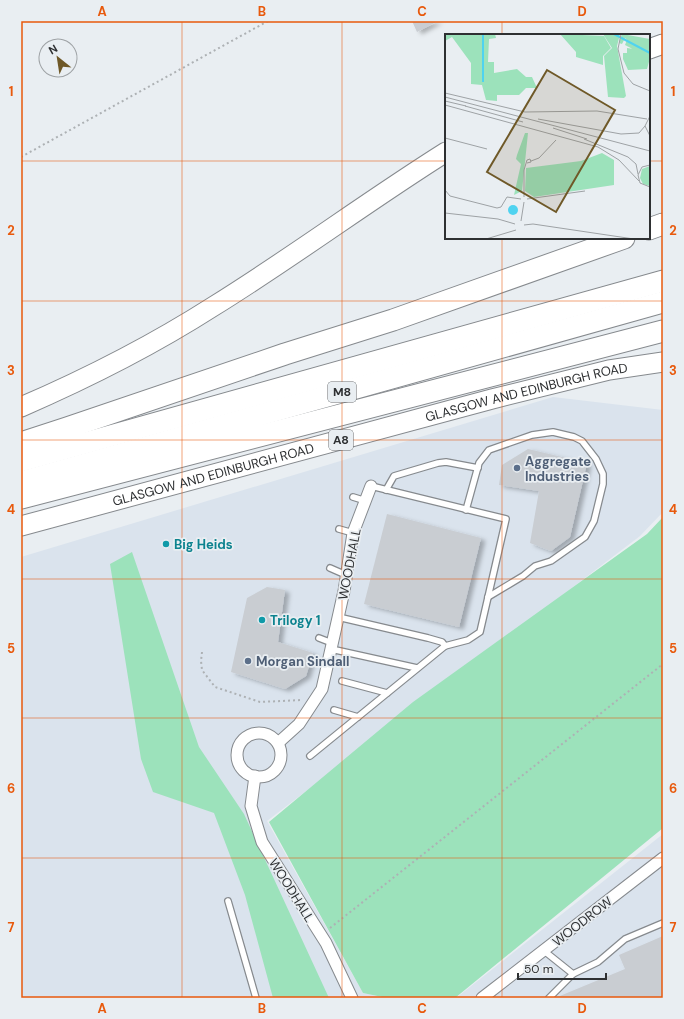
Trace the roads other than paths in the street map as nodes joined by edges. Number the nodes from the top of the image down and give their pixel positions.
1 (663, 44) edge
2 (650, 49) edge
3 (445, 153) edge
4 (663, 224) edge
5 (650, 229) edge
6 (621, 239) edge
7 (663, 281) edge
8 (663, 302) edge
9 (662, 331) edge
10 (663, 362) edge
11 (297, 404) junction
12 (21, 407) edge
13 (21, 443) edge
14 (21, 461) edge
15 (478, 468) junction
16 (21, 482) edge
17 (371, 486) joint
18 (386, 490) junction
19 (353, 497) dead end
20 (21, 498) edge
21 (366, 501) junction
22 (466, 510) junction
23 (21, 526) edge
24 (339, 529) dead end
25 (353, 533) junction
26 (330, 568) dead end
27 (346, 574) junction
28 (488, 597) junction
29 (338, 617) junction
30 (320, 638) dead end
31 (332, 646) junction
32 (445, 646) junction
33 (417, 668) junction
34 (342, 681) dead end
35 (387, 693) junction
36 (334, 710) dead end
37 (358, 717) junction
38 (278, 743) junction
39 (310, 756) dead end
40 (255, 776) junction
41 (663, 858) edge
42 (228, 901) dead end
43 (663, 923) edge
44 (543, 950) junction
45 (573, 974) junction
46 (256, 998) edge
47 (352, 998) edge
48 (482, 998) edge
49 (549, 998) edge

1 - 2 highway
3 - 12 highway
4 - 5 highway
6 - 13 highway
7 - 14 highway, M8
8 - 11 highway, M8
9 - 11 highway
9 - 20 highway, M8
10 - 23 highway, GLASGOW AND EDINBURGH ROAD / A8
11 - 16 highway, M8
15 - 18 lane
15 - 22 lane
15 - 28 lane
17 - 18 lane, WOODHALL
17 - 21 street, WOODHALL
18 - 22 lane, WOODHALL
19 - 21 lane
21 - 25 street, WOODHALL
22 - 28 lane, WOODHALL
24 - 25 lane
25 - 27 street, WOODHALL
26 - 27 lane
27 - 29 street, WOODHALL
28 - 32 lane, WOODHALL
29 - 31 street, WOODHALL
29 - 32 lane
30 - 31 lane
31 - 33 lane
31 - 38 street, WOODHALL
32 - 33 lane
33 - 35 lane
34 - 35 lane
35 - 37 lane
36 - 37 lane
37 - 39 lane
38 - 40 street
38 - 40 street
40 - 47 street, WOODHALL
41 - 44 street, WOODROW
42 - 46 lane
43 - 45 lane
44 - 45 lane
44 - 48 street, WOODROW
45 - 49 lane

